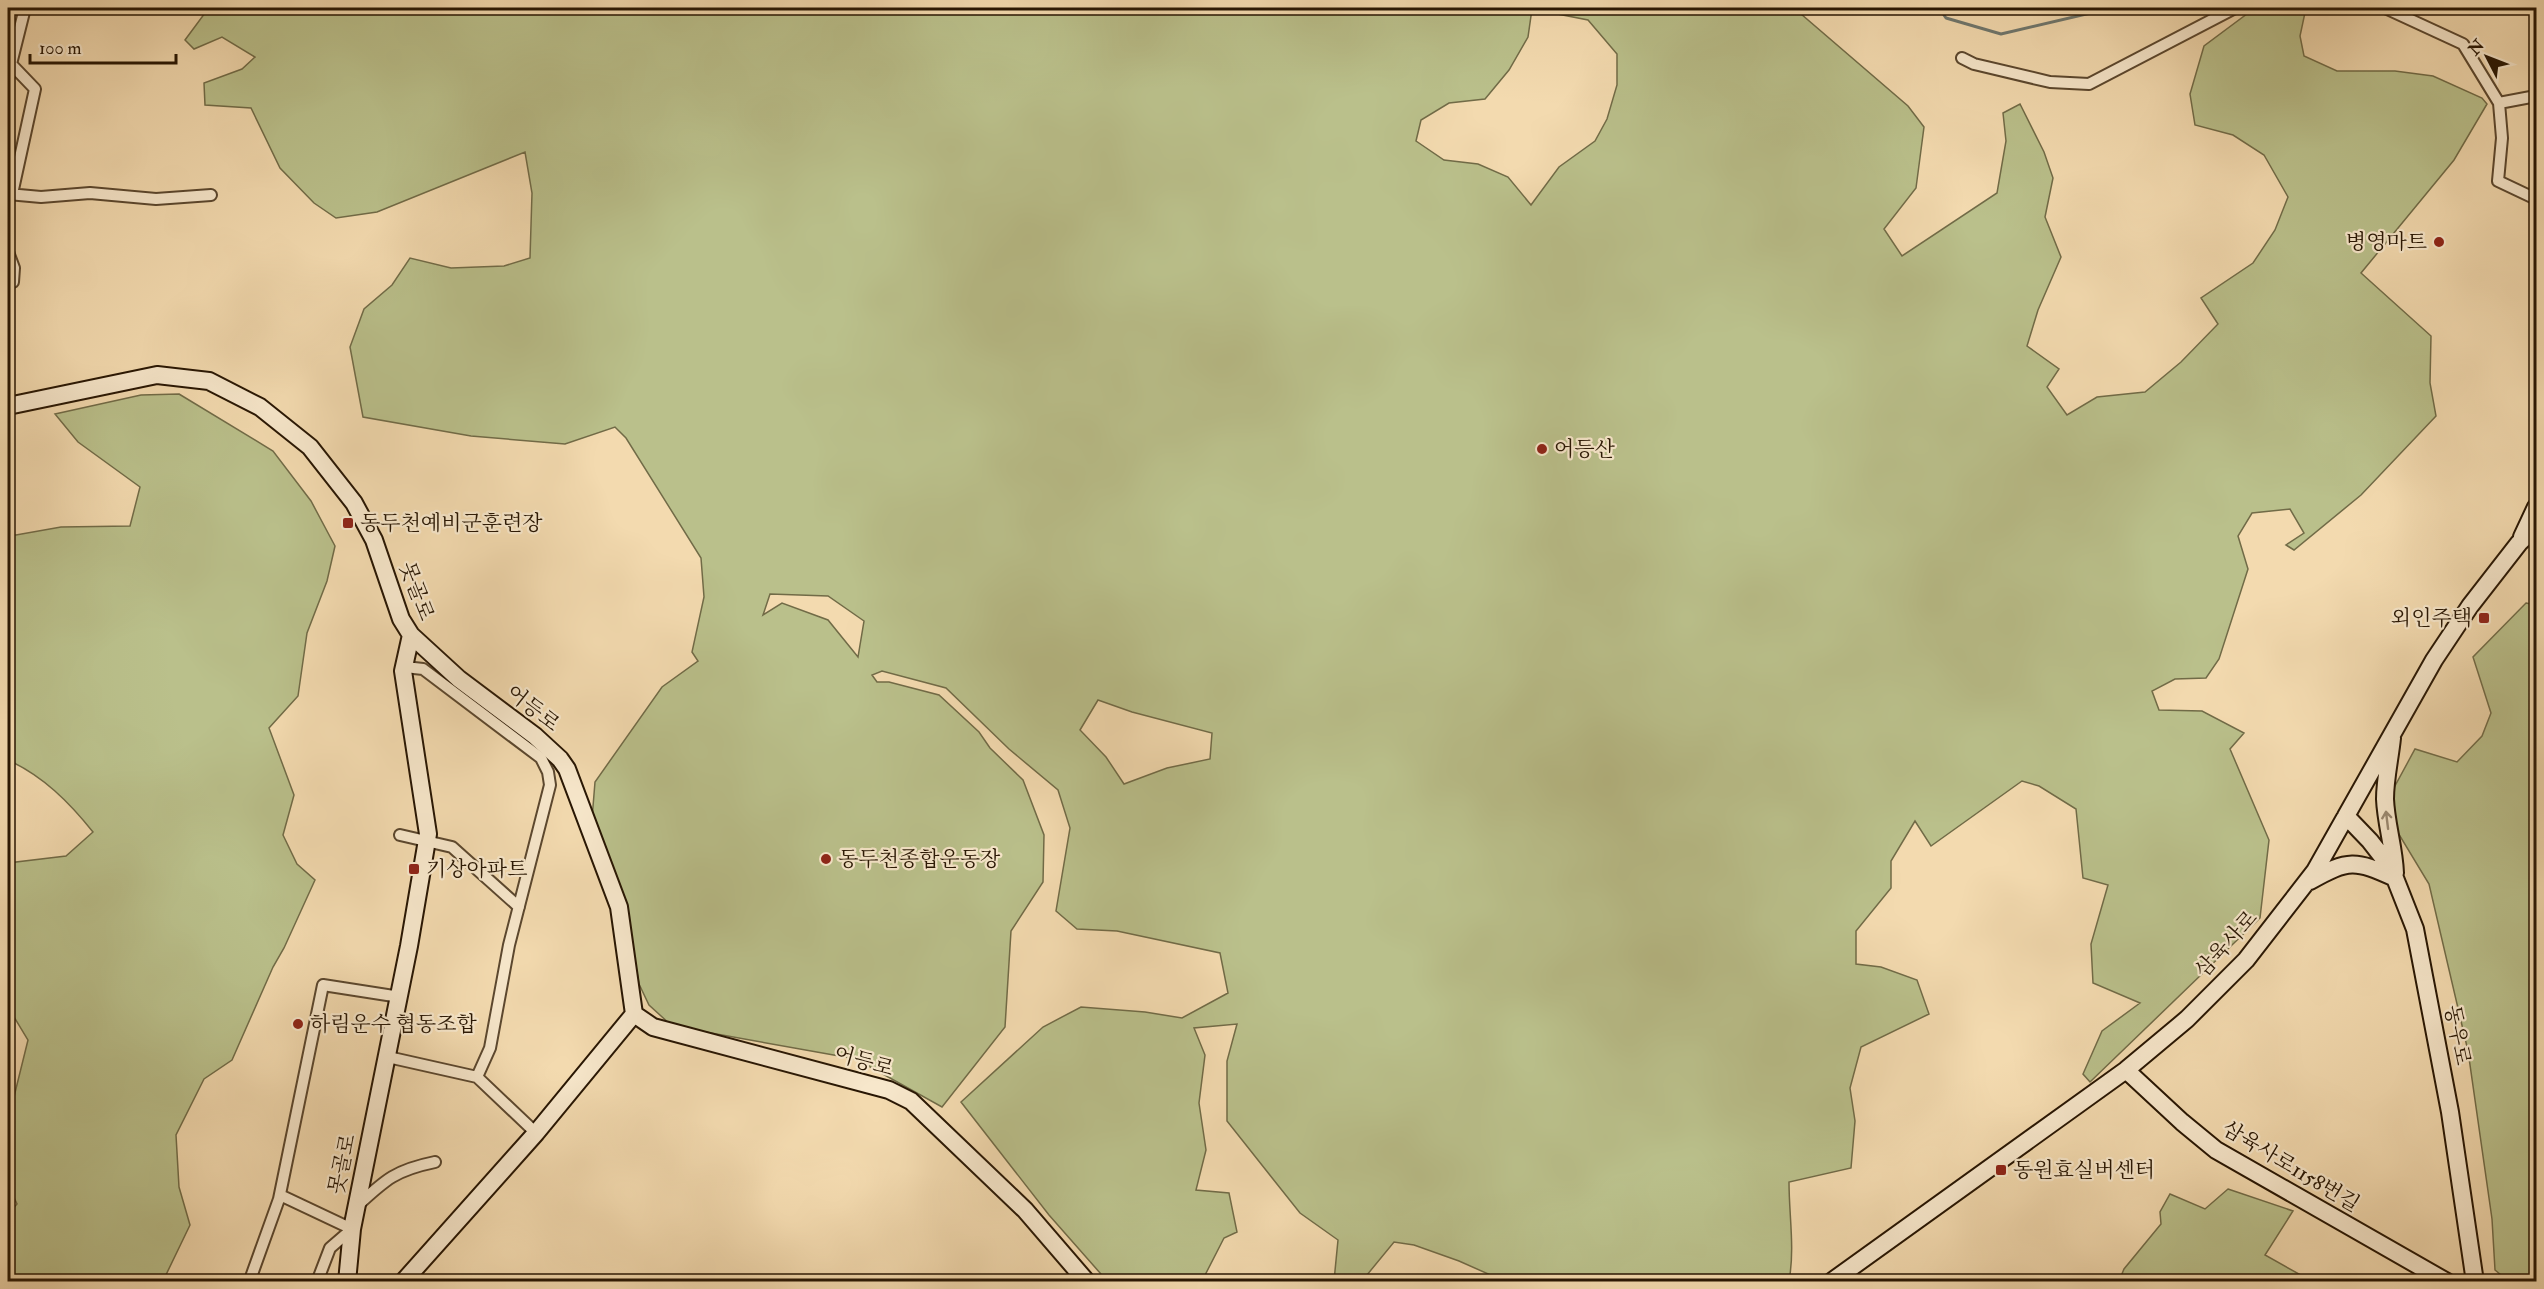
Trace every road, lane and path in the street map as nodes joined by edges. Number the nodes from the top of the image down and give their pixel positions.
1 (25, 8) edge
2 (2235, 8) edge
3 (2385, 8) edge
4 (1962, 58) dead end
5 (9, 64) edge
6 (2536, 96) edge
7 (2499, 103) junction
8 (10, 194) edge
9 (211, 195) dead end
10 (2536, 199) edge
11 (8, 252) edge
12 (8, 280) edge
13 (8, 406) edge
14 (2536, 507) edge
15 (2536, 527) edge
16 (2518, 543) junction
17 (411, 635) junction
18 (405, 666) junction
19 (2393, 731) junction
20 (2346, 816) junction
21 (399, 835) dead end
22 (428, 840) junction
23 (2395, 878) junction
24 (2306, 884) junction
25 (519, 907) junction
26 (399, 997) junction
27 (634, 1014) junction
28 (388, 1057) junction
29 (2126, 1070) junction
30 (477, 1077) junction
31 (536, 1133) junction
32 (435, 1162) dead end
33 (280, 1195) junction
34 (357, 1206) junction
35 (352, 1229) junction
36 (2439, 1279) edge
37 (250, 1280) edge
38 (316, 1281) edge
39 (346, 1281) edge
40 (403, 1281) edge
41 (1087, 1281) edge
42 (1831, 1281) edge
43 (2475, 1281) edge

1 - 5 street
2 - 4 street
3 - 7 street
5 - 8 street
6 - 7 street
7 - 10 street
8 - 9 street
11 - 12 street
13 - 17 street, 못골로
14 - 16 street
15 - 16 street, 삼육사로
16 - 19 street, 삼육사로
17 - 18 street, 못골로
17 - 27 street, 어등로
18 - 22 street, 못골로
18 - 25 street
19 - 20 street, 삼육사로
23 -> 19 street
20 - 23 street, 동우로
20 - 24 street, 삼육사로
21 - 22 street
22 - 25 street
22 - 26 street, 못골로
23 - 24 street
23 - 43 street, 동우로
24 - 29 street, 삼육사로
25 - 30 street
26 - 28 street, 못골로
26 - 33 street
27 - 31 street
27 - 41 street, 어등로
28 - 30 street
28 - 34 street, 못골로
29 - 36 street, 삼육사로1158번길
29 - 42 street, 삼육사로
30 - 31 street
31 - 40 street
32 - 34 street
33 - 35 street
33 - 37 street
34 - 35 street, 못골로
35 - 38 street
35 - 39 street, 못골로

